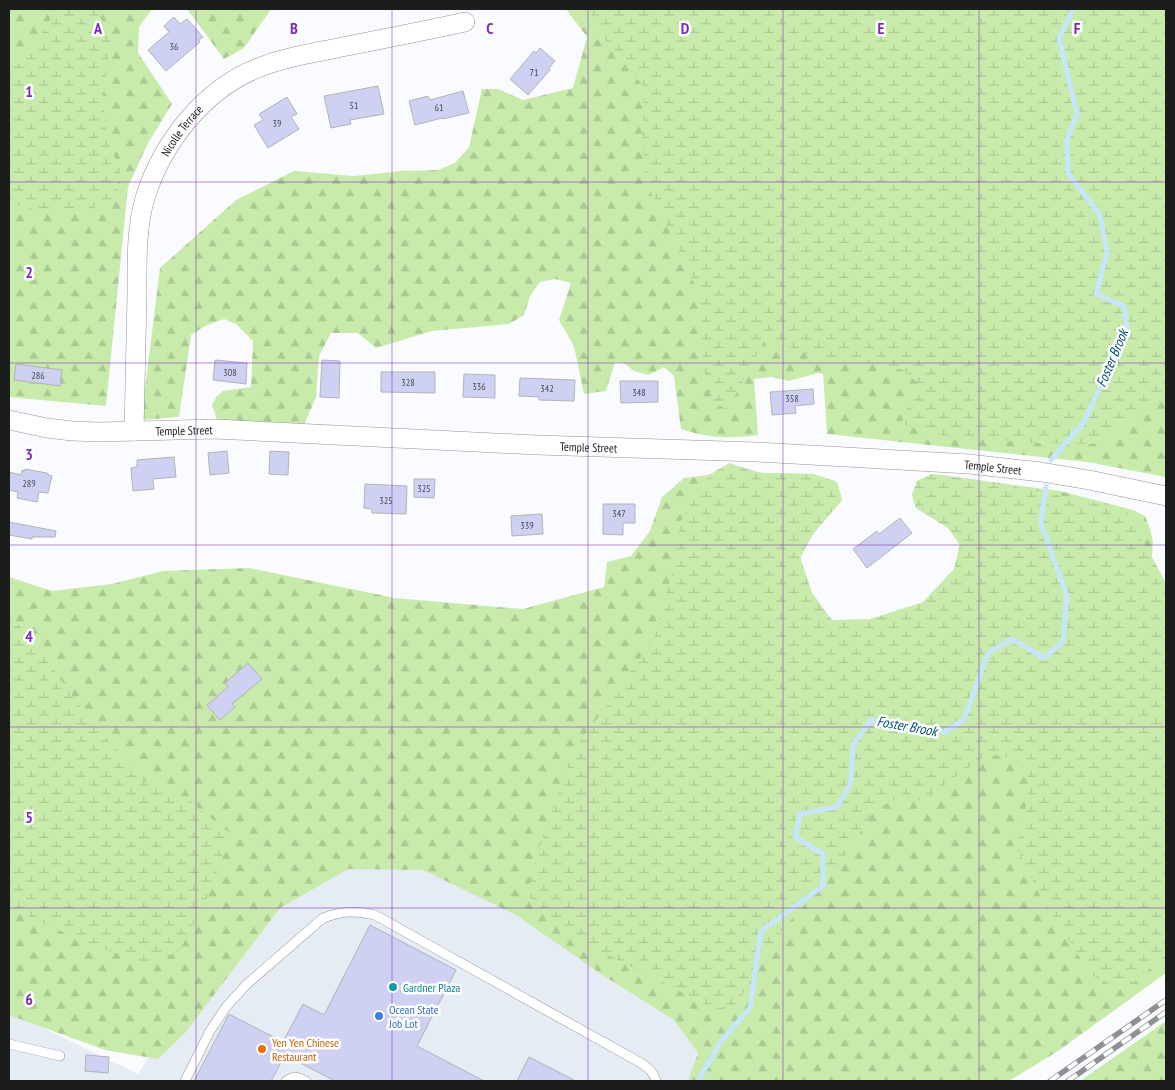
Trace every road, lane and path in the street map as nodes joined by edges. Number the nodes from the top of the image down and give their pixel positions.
1 (465, 22) dead end
2 (9, 420) edge
3 (134, 431) junction
4 (1166, 496) edge
5 (9, 1044) edge
6 (60, 1056) dead end
7 (185, 1081) edge
8 (286, 1081) edge
9 (306, 1081) edge
10 (656, 1081) edge

1 - 3 street, Nicolle Terrace
2 - 3 street, Temple Street
3 - 4 street, Temple Street
5 - 6 lane
7 - 10 lane
8 - 9 lane

